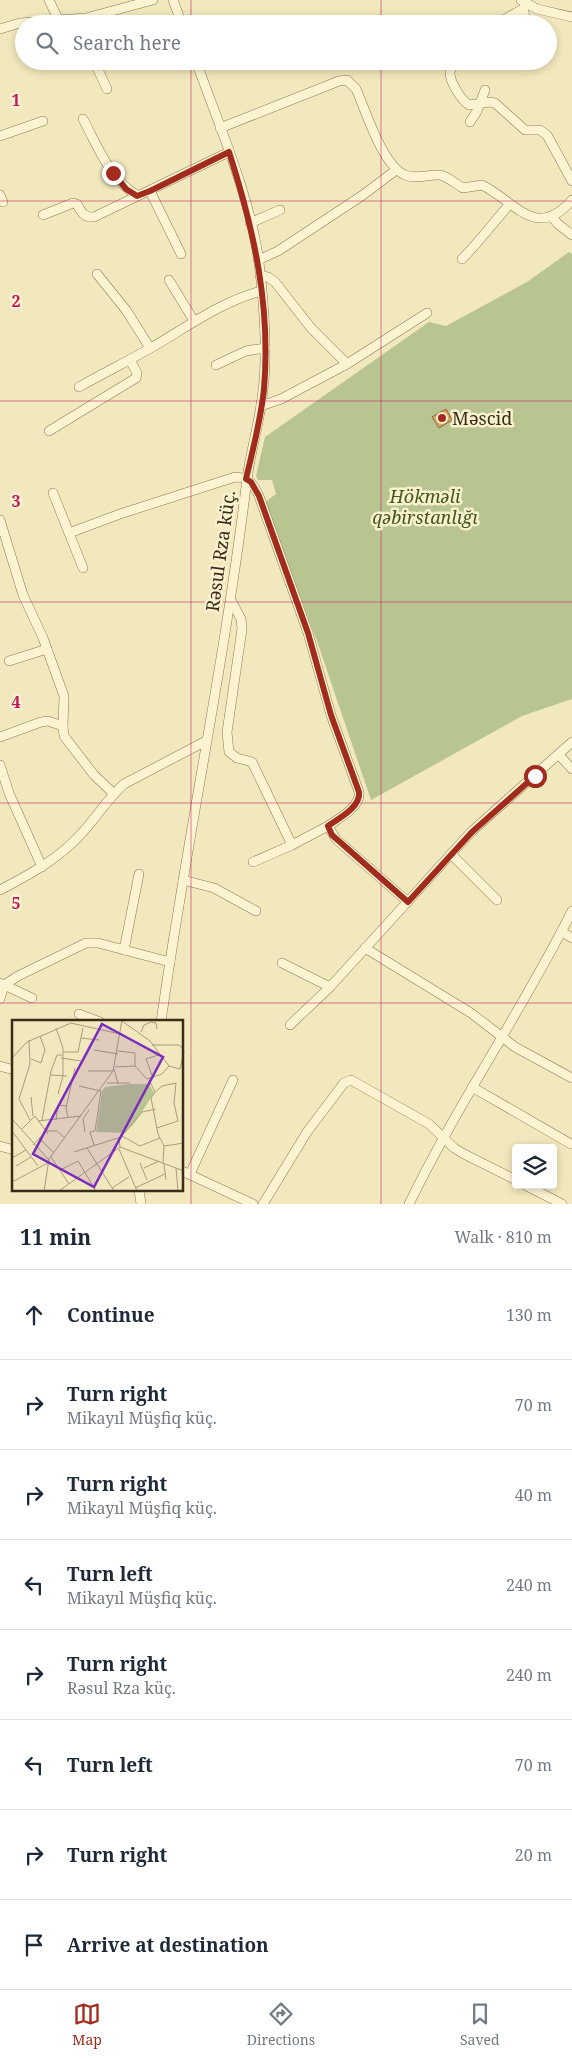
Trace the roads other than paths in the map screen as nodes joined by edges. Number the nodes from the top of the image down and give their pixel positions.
1 (49, 0) edge
2 (153, 0) edge
3 (173, 0) edge
4 (524, 4) edge
5 (56, 15) edge
6 (101, 15) edge
7 (179, 15) edge
8 (509, 15) edge
9 (572, 17) edge
10 (15, 25) edge
11 (0, 29) edge
12 (98, 70) edge
13 (199, 70) edge
14 (449, 70) edge
15 (107, 89) dead end
16 (485, 90) dead end
17 (480, 104) junction
18 (83, 119) dead end
19 (43, 121) dead end
20 (470, 122) dead end
21 (220, 128) junction
22 (0, 136) edge
23 (229, 152) junction
24 (396, 170) junction
25 (572, 180) edge
26 (150, 191) junction
27 (137, 196) junction
28 (572, 200) edge
29 (509, 205) junction
30 (280, 210) dead end
31 (43, 214) dead end
32 (552, 217) junction
33 (250, 223) junction
34 (572, 235) edge
35 (181, 254) dead end
36 (462, 258) dead end
37 (258, 260) junction
38 (98, 274) dead end
39 (260, 275) junction
40 (169, 280) dead end
41 (262, 291) junction
42 (427, 314) dead end
43 (194, 321) junction
44 (150, 348) junction
45 (265, 348) junction
46 (130, 360) junction
47 (348, 364) junction
48 (216, 365) dead end
49 (79, 387) dead end
50 (261, 406) junction
51 (49, 431) dead end
52 (246, 479) junction
53 (53, 493) dead end
54 (0, 520) edge
55 (70, 533) junction
56 (83, 568) dead end
57 (230, 600) junction
58 (47, 649) junction
59 (9, 661) dead end
60 (63, 726) junction
61 (0, 737) edge
62 (206, 740) junction
63 (572, 742) edge
64 (559, 755) junction
65 (0, 765) edge
66 (572, 769) edge
67 (113, 794) junction
68 (328, 826) junction
69 (292, 845) junction
70 (451, 854) junction
71 (253, 862) dead end
72 (42, 867) junction
73 (140, 874) dead end
74 (183, 880) junction
75 (0, 890) edge
76 (497, 900) dead end
77 (408, 902) junction
78 (256, 910) dead end
79 (572, 911) edge
80 (562, 932) junction
81 (572, 938) edge
82 (365, 948) junction
83 (124, 950) junction
84 (170, 962) junction
85 (282, 963) dead end
86 (2, 984) edge
87 (330, 987) junction
88 (32, 998) dead end
89 (0, 999) edge
90 (80, 1014) dead end
91 (95, 1020) edge
92 (161, 1020) edge
93 (290, 1025) dead end
94 (502, 1036) junction
95 (572, 1078) edge
96 (233, 1080) dead end
97 (472, 1087) junction
98 (445, 1137) junction
99 (571, 1144) edge
100 (186, 1172) edge
101 (512, 1178) edge
102 (533, 1189) edge
103 (234, 1195) junction
104 (228, 1204) edge
105 (253, 1204) edge
106 (263, 1204) edge
107 (409, 1204) edge
108 (562, 1204) edge

1 - 5 street
2 - 6 street
3 - 7 street
4 - 8 street
4 - 9 street
10 - 11 street
12 - 15 street
13 - 21 street, Rəsul Rza küç.
14 - 17 street
16 - 17 street
17 - 20 street
17 - 25 street
18 - 27 street
19 - 22 street
21 - 23 street, Rəsul Rza küç.
21 - 24 street
23 - 26 street
23 - 33 street, Rəsul Rza küç.
24 - 29 street
24 - 37 street
26 - 27 street
26 - 35 street
27 - 31 street
28 - 32 street
29 - 32 street
29 - 36 street
30 - 33 street
32 - 34 street
33 - 37 street, Rəsul Rza küç.
37 - 39 street, Rəsul Rza küç.
38 - 44 street
39 - 41 street, Rəsul Rza küç.
39 - 47 street
40 - 43 street
41 - 43 street
41 - 45 street, Rəsul Rza küç.
42 - 47 street
43 - 44 street
44 - 46 street
45 - 48 street
45 - 50 street, Rəsul Rza küç.
46 - 49 street
46 - 51 street
47 - 50 street
50 - 52 street, Rəsul Rza küç.
52 - 55 street
52 - 57 street, Rəsul Rza küç.
52 - 68 street
53 - 55 street
54 - 58 street
55 - 56 street
57 - 62 street, Rəsul Rza küç.
57 - 69 street
58 - 59 street
58 - 60 street
60 - 61 street
60 - 67 street
62 - 67 street
62 - 74 street, Rəsul Rza küç.
63 - 64 street
64 - 66 street
64 - 70 street
65 - 72 street
67 - 72 street
68 - 69 street
68 - 77 street
69 - 71 street
70 - 76 street
70 - 77 street
72 - 75 street
73 - 83 street
74 - 78 street
74 - 84 street, Rəsul Rza küç.
77 - 82 street
79 - 80 street
80 - 81 street
80 - 94 street
82 - 87 street
82 - 94 street
83 - 84 street
83 - 86 street
84 - 92 street, Rəsul Rza küç.
85 - 87 street
86 - 88 street
86 - 89 street
87 - 93 street
90 - 91 street
94 - 95 street
94 - 97 street
96 - 100 street
97 - 98 street
97 - 99 street
98 - 101 street
98 - 106 street
98 - 107 street
100 - 103 street
102 - 108 street
103 - 104 street
103 - 105 street

